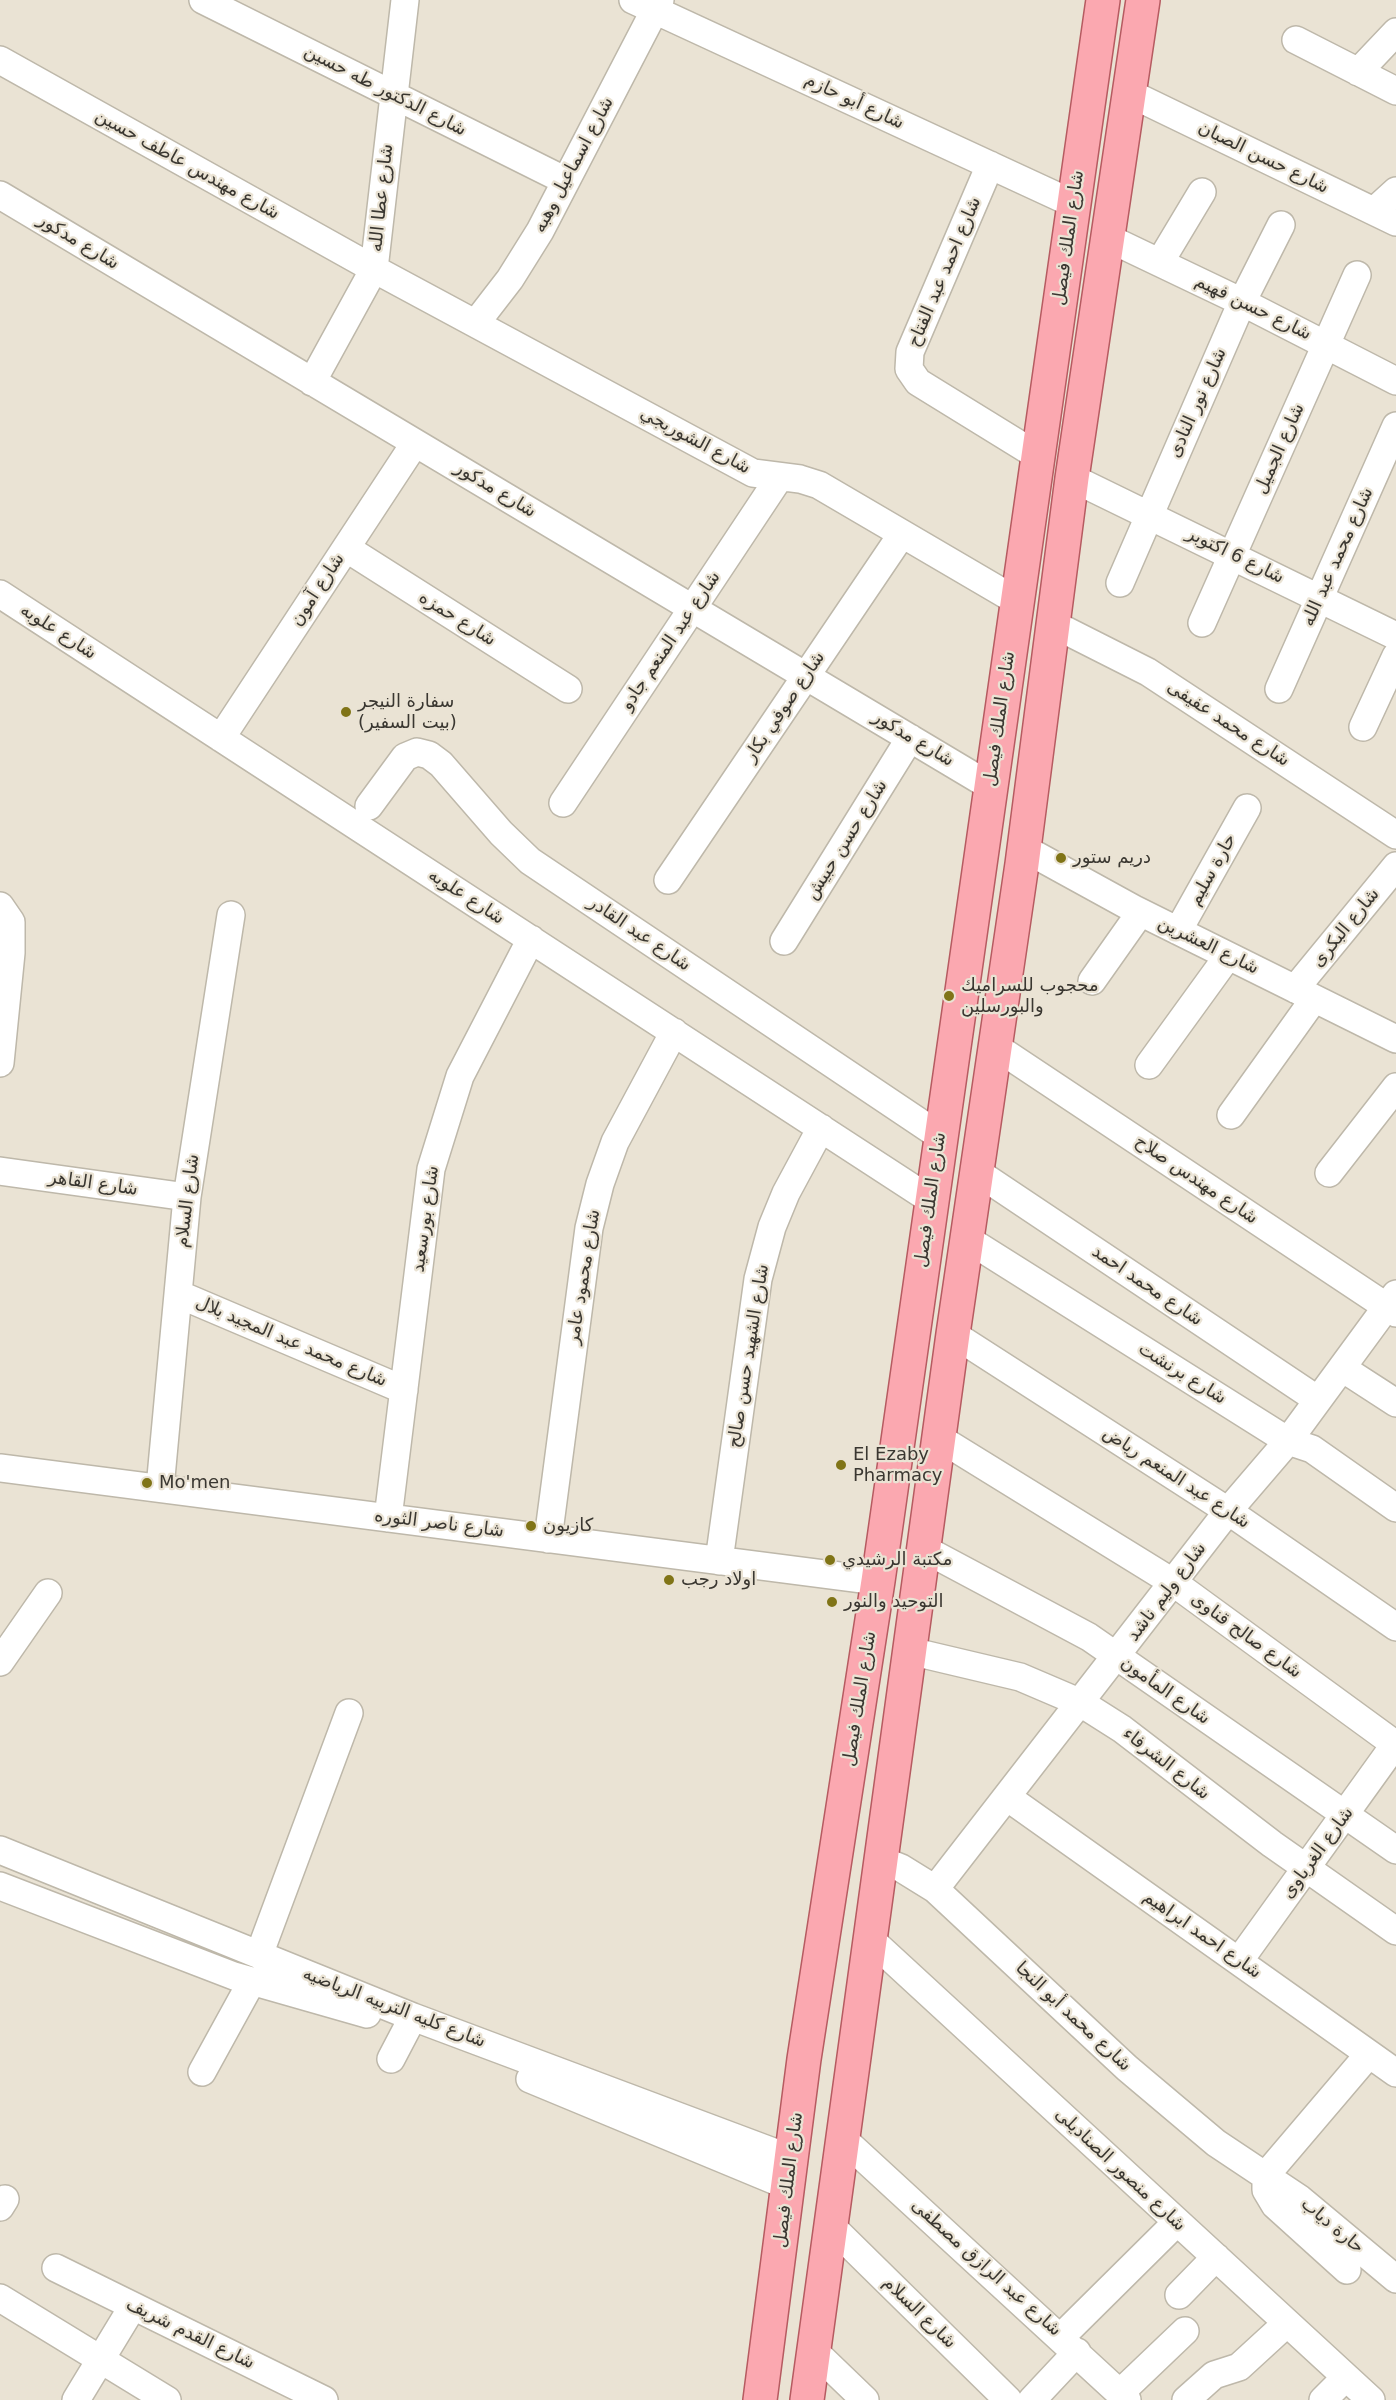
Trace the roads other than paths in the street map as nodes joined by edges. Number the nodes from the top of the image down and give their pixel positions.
1 (203, 0) edge
2 (405, 0) edge
3 (1103, 0) edge
4 (1143, 0) edge
5 (650, 3) edge
6 (1396, 32) edge
7 (1296, 40) dead end
8 (0, 60) edge
9 (1358, 72) junction
10 (1396, 91) edge
11 (1129, 93) junction
12 (393, 95) junction
13 (990, 165) junction
14 (566, 181) junction
15 (1396, 191) edge
16 (1202, 192) dead end
17 (0, 195) edge
18 (1074, 204) junction
19 (1385, 217) edge
20 (1281, 225) dead end
21 (1108, 238) junction
22 (1160, 262) junction
23 (374, 269) junction
24 (1358, 275) dead end
25 (1242, 302) junction
26 (476, 323) junction
27 (1326, 345) junction
28 (1396, 381) edge
29 (312, 382) junction
30 (1396, 426) edge
31 (415, 443) junction
32 (1038, 456) junction
33 (779, 478) junction
34 (1072, 478) junction
35 (1150, 515) junction
36 (902, 534) junction
37 (346, 548) junction
38 (1233, 555) junction
39 (1120, 583) dead end
40 (0, 594) edge
41 (1319, 596) junction
42 (1017, 601) junction
43 (693, 608) junction
44 (1202, 623) dead end
45 (1053, 624) junction
46 (1396, 636) edge
47 (1396, 656) edge
48 (806, 676) junction
49 (568, 689) dead end
50 (1279, 689) dead end
51 (1363, 727) dead end
52 (221, 738) junction
53 (910, 738) junction
54 (990, 786) junction
55 (563, 803) dead end
56 (369, 806) dead end
57 (1247, 808) dead end
58 (1396, 835) edge
59 (1023, 848) junction
60 (1396, 866) edge
61 (668, 880) dead end
62 (1140, 913) junction
63 (5, 914) edge
64 (231, 915) dead end
65 (1178, 931) junction
66 (531, 939) junction
67 (784, 941) dead end
68 (1228, 956) junction
69 (1092, 981) dead end
70 (1305, 994) junction
71 (674, 1032) junction
72 (1396, 1039) edge
73 (996, 1047) junction
74 (0, 1063) edge
75 (1149, 1065) dead end
76 (1394, 1093) edge
77 (1231, 1115) dead end
78 (821, 1128) junction
79 (940, 1136) junction
80 (0, 1170) edge
81 (977, 1172) junction
82 (1329, 1173) dead end
83 (187, 1197) junction
84 (931, 1200) junction
85 (967, 1239) junction
86 (178, 1294) junction
87 (1393, 1304) edge
88 (953, 1334) junction
89 (1342, 1368) junction
90 (404, 1390) junction
91 (1318, 1400) junction
92 (1396, 1403) edge
93 (939, 1438) junction
94 (1288, 1441) junction
95 (0, 1468) edge
96 (160, 1488) junction
97 (1396, 1508) edge
98 (1228, 1511) junction
99 (388, 1518) junction
100 (548, 1539) junction
101 (924, 1549) junction
102 (718, 1561) junction
103 (878, 1581) junction
104 (1174, 1583) junction
105 (48, 1593) dead end
106 (1396, 1627) edge
107 (910, 1651) junction
108 (1117, 1658) junction
109 (0, 1662) edge
110 (1081, 1703) junction
111 (349, 1713) dead end
112 (1396, 1744) edge
113 (1007, 1797) junction
114 (1345, 1815) junction
115 (0, 1850) edge
116 (1396, 1850) edge
117 (881, 1860) junction
118 (1306, 1869) junction
119 (0, 1886) edge
120 (935, 1889) junction
121 (1396, 1931) edge
122 (870, 1939) junction
123 (253, 1952) junction
124 (1239, 1961) junction
125 (243, 1979) junction
126 (816, 1981) junction
127 (863, 1996) junction
128 (410, 2022) junction
129 (1369, 2054) junction
130 (804, 2059) junction
131 (392, 2060) dead end
132 (853, 2069) junction
133 (1394, 2069) edge
134 (202, 2072) dead end
135 (842, 2138) junction
136 (790, 2173) junction
137 (1266, 2175) junction
138 (1177, 2222) junction
139 (830, 2225) junction
140 (1216, 2257) junction
141 (56, 2268) dead end
142 (1347, 2270) dead end
143 (1396, 2279) edge
144 (1179, 2295) dead end
145 (0, 2298) edge
146 (133, 2306) junction
147 (1287, 2323) junction
148 (1185, 2331) dead end
149 (1069, 2344) junction
150 (813, 2350) junction
151 (100, 2360) junction
152 (1346, 2377) junction
153 (1124, 2396) edge
154 (76, 2400) edge
155 (167, 2400) edge
156 (324, 2400) edge
157 (760, 2400) edge
158 (807, 2400) edge
159 (865, 2400) edge
160 (1008, 2400) edge
161 (1032, 2400) edge
162 (1186, 2400) edge
163 (1323, 2400) edge
164 (1371, 2400) edge

1 - 12 street, شارع الدكتور طه حسين
2 - 12 street, شارع عطا الله
3 - 18 main road, شارع الملك فيصل
4 - 11 main road, شارع الملك فيصل
5 - 13 street, شارع أبو حازم
5 - 14 street, شارع اسماعيل وهبه
6 - 9 street
7 - 9 street
8 - 23 street, شارع مهندس عاطف حسين
9 - 10 street
11 - 19 street, شارع حسن الصبان
11 - 21 main road, شارع الملك فيصل
12 - 14 street, شارع الدكتور طه حسين
12 - 23 street, شارع عطا الله
13 - 18 street, شارع أبو حازم
13 - 32 street, شارع احمد عبد الفتاح
14 - 26 street, شارع اسماعيل وهبه
15 - 19 street
16 - 22 street
17 - 29 street, شارع مدكور
18 - 32 main road, شارع الملك فيصل
20 - 25 street, شارع نور النادى
21 - 22 street, شارع حسن فهيم
21 - 34 main road, شارع الملك فيصل
22 - 25 street, شارع حسن فهيم
23 - 26 street, شارع الشوربجي
23 - 29 street, شارع عطا الله
24 - 27 street, شارع الجميل
25 - 27 street, شارع حسن فهيم
25 - 35 street, شارع نور النادى
26 - 33 street, شارع الشوربجي
27 - 28 street, شارع حسن فهيم
27 - 38 street, شارع الجميل
29 - 31 street, شارع مدكور
30 - 41 street, شارع محمد عبد الله
31 - 37 street, شارع آمون
31 - 43 street, شارع مدكور
32 - 42 main road, شارع الملك فيصل
33 - 36 street, شارع الشوربجي
33 - 43 street, شارع عبد المنعم جادو
34 - 35 street, شارع 6 اكتوبر
34 - 45 main road, شارع الملك فيصل
35 - 38 street, شارع 6 اكتوبر
35 - 39 street, شارع نور النادى
36 - 42 street, شارع الشوربجي
36 - 48 street, شارع صوفي بكار
37 - 49 street, شارع حمزه
37 - 52 street, شارع آمون
38 - 41 street, شارع 6 اكتوبر
38 - 44 street, شارع الجميل
40 - 52 street, شارع علوبه
41 - 46 street, شارع 6 اكتوبر
41 - 50 street, شارع محمد عبد الله
42 - 54 main road, شارع الملك فيصل
43 - 48 street, شارع مدكور
43 - 55 street, شارع عبد المنعم جادو
45 - 58 street, شارع محمد عفيفى
45 - 59 main road, شارع الملك فيصل
47 - 51 street
48 - 53 street, شارع مدكور
48 - 61 street, شارع صوفي بكار
52 - 66 street, شارع علوبه
53 - 54 street, شارع مدكور
53 - 67 street, شارع حسن حبيش
54 - 79 main road, شارع الملك فيصل
56 - 79 street, شارع عبد القادر
57 - 65 street, حارة سليم
59 - 62 street, شارع العشرين
59 - 73 main road, شارع الملك فيصل
60 - 70 street, شارع البكرى
62 - 65 street, شارع العشرين
62 - 69 street
63 - 74 street
64 - 83 street, شارع السلام
65 - 68 street, شارع العشرين
66 - 71 street, شارع علوبه
66 - 90 street, شارع بورسعيد
68 - 70 street, شارع العشرين
68 - 75 street
70 - 72 street, شارع العشرين
70 - 77 street, شارع البكرى
71 - 78 street, شارع علوبه
71 - 100 street, شارع محمود عامر
73 - 81 main road, شارع الملك فيصل
73 - 87 street, شارع مهندس صلاح
76 - 82 street
78 - 84 street, شارع علوبه
78 - 102 street, شارع الشهيد حسن صالح
79 - 84 main road, شارع الملك فيصل
80 - 83 street, شارع القاهر
81 - 85 main road, شارع الملك فيصل
81 - 91 street, شارع محمد احمد
83 - 86 street, شارع السلام
84 - 103 main road, شارع الملك فيصل
85 - 88 main road, شارع الملك فيصل
85 - 94 street, شارع برنشت
86 - 90 street, شارع محمد عبد المجيد بلال
86 - 96 street, شارع السلام
87 - 89 street, شارع وليم ناشد
88 - 93 main road, شارع الملك فيصل
88 - 98 street, شارع عبد المنعم رياض
89 - 91 street, شارع وليم ناشد
89 - 92 street
90 - 99 street, شارع بورسعيد
91 - 94 street, شارع وليم ناشد
93 - 101 main road, شارع الملك فيصل
93 - 104 street, شارع صالح قناوى
94 - 97 street, شارع برنشت
94 - 98 street, شارع وليم ناشد
95 - 96 street, شارع ناصر الثوره
96 - 99 street, شارع ناصر الثوره
98 - 104 street, شارع وليم ناشد
98 - 106 street, شارع عبد المنعم رياض
99 - 100 street, شارع ناصر الثوره
100 - 102 street, شارع ناصر الثوره
101 - 107 main road, شارع الملك فيصل
101 - 108 street, شارع المأمون
102 - 103 street, شارع ناصر الثوره
103 - 126 main road, شارع الملك فيصل
104 - 108 street, شارع وليم ناشد
104 - 112 street, شارع صالح قناوى
105 - 109 street
107 - 110 street, شارع الشرفاء
107 - 117 main road, شارع الملك فيصل
108 - 110 street, شارع وليم ناشد
108 - 114 street, شارع المأمون
110 - 113 street, شارع وليم ناشد
110 - 118 street, شارع الشرفاء
111 - 123 street
112 - 114 street, شارع الغرباوى
113 - 120 street, شارع وليم ناشد
113 - 124 street, شارع احمد ابراهيم
114 - 116 street, شارع المأمون
114 - 118 street, شارع الغرباوى
115 - 123 street, شارع كليه التربيه الرياضيه
117 - 120 street, شارع محمد أبو النجا
117 - 122 main road, شارع الملك فيصل
118 - 121 street, شارع الشرفاء
118 - 124 street, شارع الغرباوى
119 - 125 street, شارع كليه التربيه الرياضيه
120 - 137 street, شارع محمد أبو النجا
122 - 127 main road, شارع الملك فيصل
122 - 138 street, شارع منصور الصناديلى
123 - 125 street
123 - 128 street, شارع كليه التربيه الرياضيه
124 - 129 street, شارع احمد ابراهيم
125 - 128 street, شارع كليه التربيه الرياضيه
125 - 134 street
126 - 127 main road
126 - 130 main road, شارع الملك فيصل
127 - 132 main road, شارع الملك فيصل
128 - 131 street
128 - 136 street, شارع كليه التربيه الرياضيه
129 - 133 street, شارع احمد ابراهيم
129 - 137 street
130 - 132 main road
130 - 136 main road, شارع الملك فيصل
132 - 135 main road, شارع الملك فيصل
135 - 139 main road, شارع الملك فيصل
135 - 149 street, شارع عبد الرازق مصطفى
136 - 157 main road, شارع الملك فيصل
137 - 142 street
137 - 143 street, حارة دياب
138 - 140 street, شارع منصور الصناديلى
138 - 149 street
139 - 150 main road, شارع الملك فيصل
139 - 160 street, شارع السلام
140 - 144 street
140 - 147 street, شارع منصور الصناديلى
141 - 146 street, شارع القدم شريف
145 - 151 street
146 - 151 street
146 - 156 street, شارع القدم شريف
147 - 152 street, شارع منصور الصناديلى
147 - 162 street
148 - 153 street
149 - 153 street, شارع عبد الرازق مصطفى
149 - 161 street
150 - 158 main road, شارع الملك فيصل
150 - 159 street
151 - 154 street
151 - 155 street
152 - 163 street
152 - 164 street, شارع منصور الصناديلى

